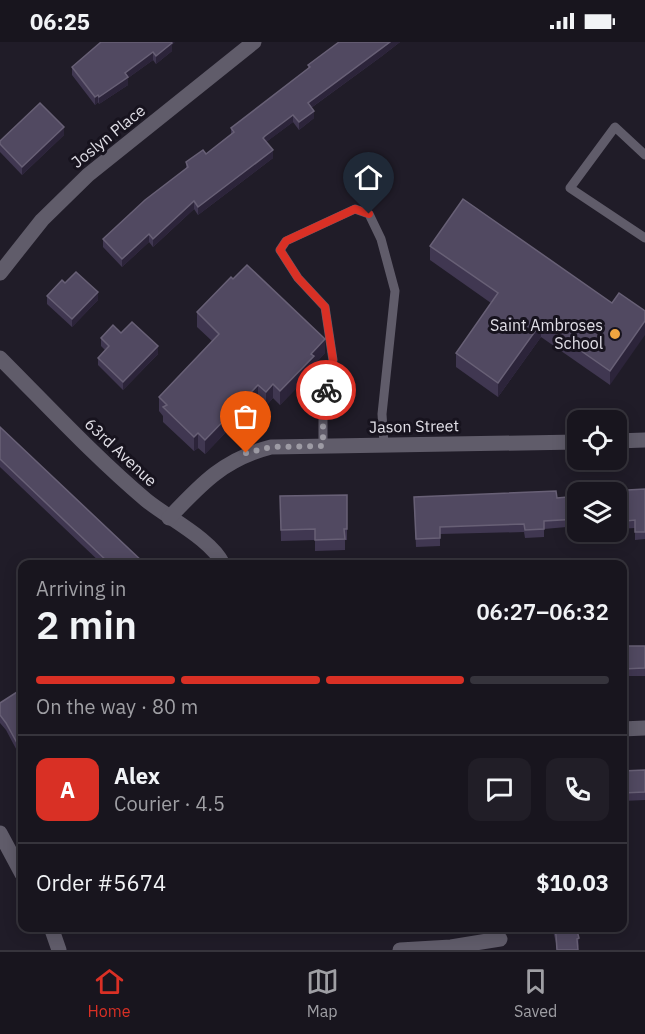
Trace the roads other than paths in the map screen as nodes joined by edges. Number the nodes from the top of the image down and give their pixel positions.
1 (254, 42) edge
2 (645, 155) edge
3 (645, 238) edge
4 (0, 273) edge
5 (0, 358) edge
6 (645, 440) edge
7 (567, 441) edge
8 (627, 441) edge
9 (384, 445) junction
10 (323, 446) junction
11 (170, 518) junction
12 (220, 560) edge
13 (645, 728) edge
14 (627, 729) edge
15 (0, 833) edge
16 (18, 867) edge
17 (53, 932) edge
18 (500, 939) edge
19 (59, 950) edge
20 (400, 950) edge

1 - 4 street, Joslyn Place
2 - 3 lane
5 - 11 street, 63rd Avenue
6 - 8 street
7 - 9 street, Jason Street
9 - 10 street, Jason Street
9 - 10 lane
10 - 11 street, Jason Street
11 - 12 street, 63rd Avenue
13 - 14 street
15 - 16 street
17 - 19 street
18 - 20 street

